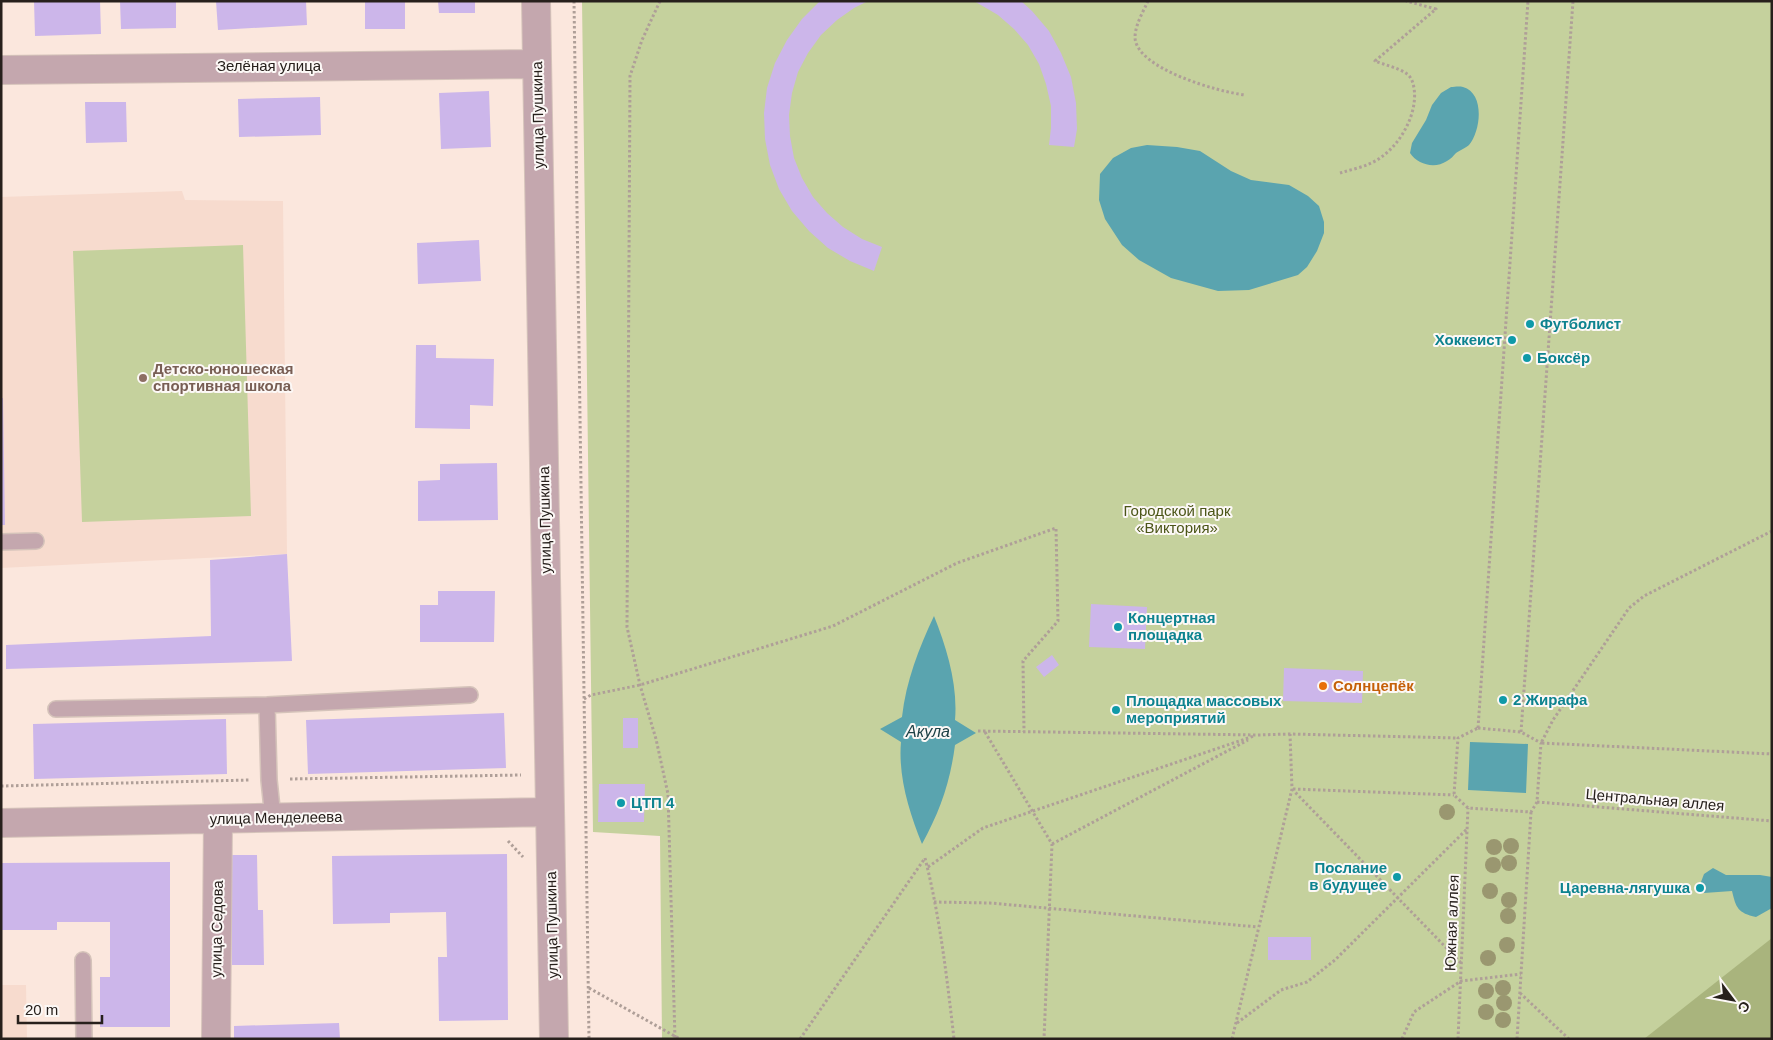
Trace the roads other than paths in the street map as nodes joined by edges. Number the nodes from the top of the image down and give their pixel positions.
1 (536, 1) edge
2 (537, 64) junction
3 (1, 70) edge
4 (36, 540) dead end
5 (1, 542) edge
6 (470, 695) dead end
7 (267, 705) junction
8 (56, 709) dead end
9 (550, 812) junction
10 (273, 818) junction
11 (218, 819) junction
12 (1, 823) edge
13 (83, 960) dead end
14 (84, 1039) edge
15 (216, 1039) edge
16 (554, 1039) edge

1 - 2 street, улица Пушкина
2 - 3 street, Зелёная улица
2 - 9 street, улица Пушкина
4 - 5 lane
6 - 7 lane
7 - 8 lane
7 - 10 lane
9 - 10 street, улица Менделеева
9 - 16 street, улица Пушкина
10 - 11 street, улица Менделеева
11 - 12 street, улица Менделеева
11 - 15 street, улица Седова
13 - 14 lane

